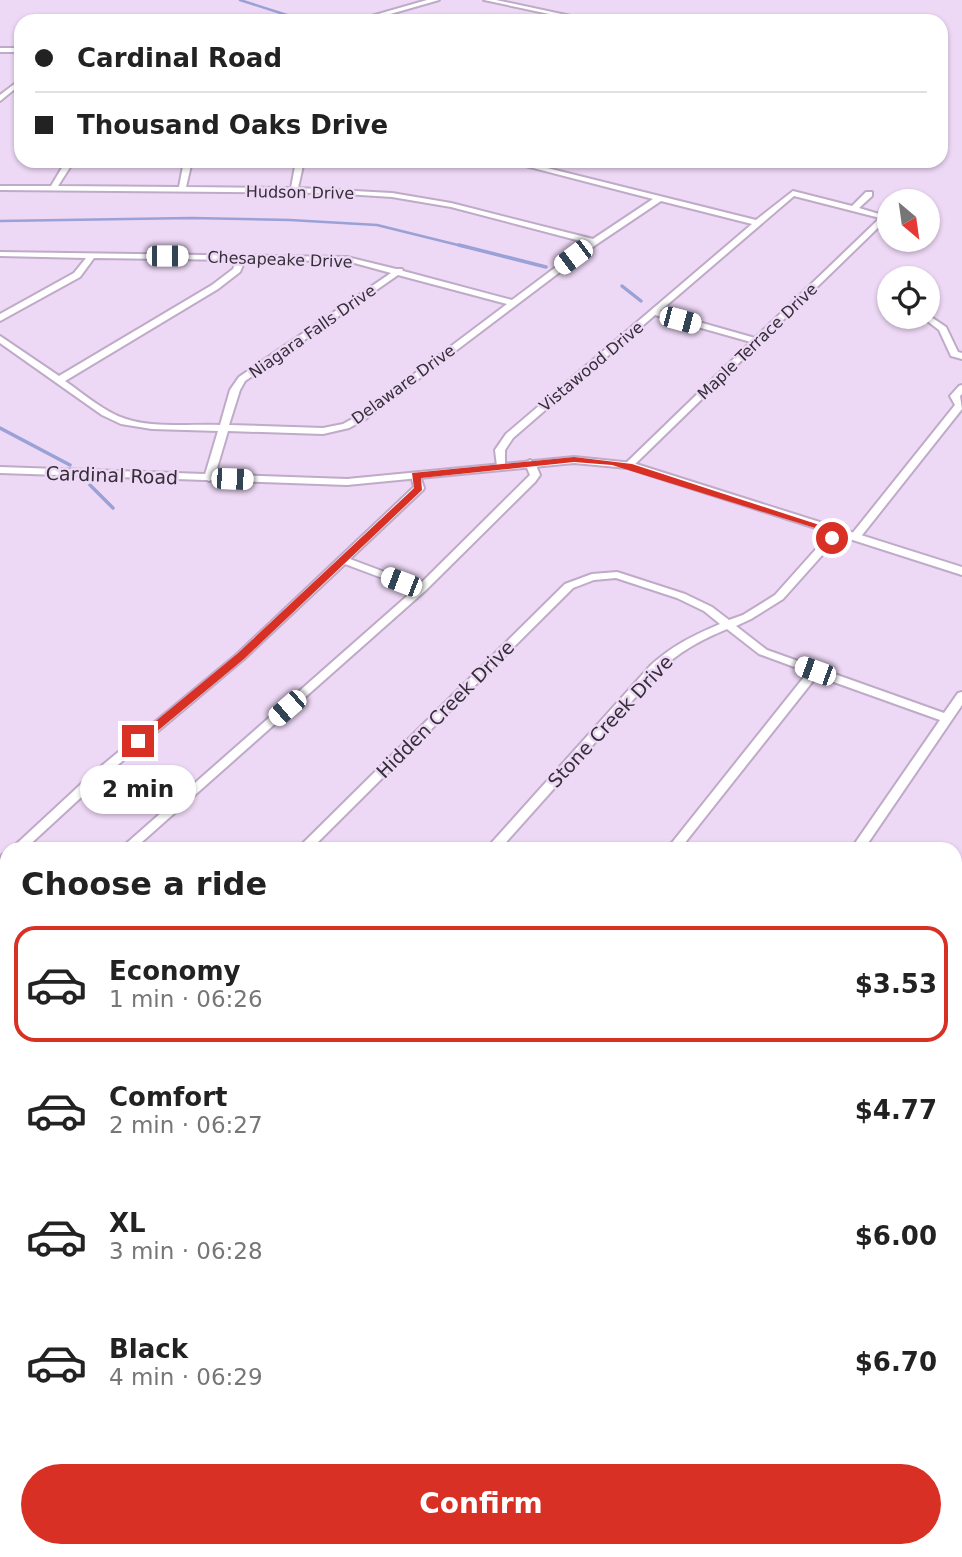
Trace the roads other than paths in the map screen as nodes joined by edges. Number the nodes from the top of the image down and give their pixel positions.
1 (435, 0) edge
2 (487, 0) edge
3 (384, 14) edge
4 (556, 14) edge
5 (14, 87) edge
6 (0, 99) edge
7 (66, 168) edge
8 (187, 168) edge
9 (299, 168) edge
10 (540, 168) edge
11 (0, 188) edge
12 (53, 189) junction
13 (182, 190) junction
14 (294, 191) junction
15 (869, 194) dead end
16 (660, 198) junction
17 (853, 208) junction
18 (877, 215) edge
19 (757, 223) junction
20 (877, 225) edge
21 (594, 242) junction
22 (0, 254) edge
23 (92, 255) junction
24 (243, 256) junction
25 (399, 271) junction
26 (513, 303) junction
27 (654, 312) junction
28 (0, 318) edge
29 (940, 327) edge
30 (0, 339) edge
31 (757, 341) junction
32 (962, 355) edge
33 (58, 381) junction
34 (962, 388) edge
35 (225, 429) junction
36 (530, 463) junction
37 (502, 466) junction
38 (629, 466) junction
39 (0, 470) edge
40 (416, 475) junction
41 (209, 478) junction
42 (837, 532) junction
43 (855, 537) junction
44 (342, 559) junction
45 (962, 571) edge
46 (421, 589) junction
47 (726, 625) junction
48 (815, 671) junction
49 (962, 696) edge
50 (946, 718) junction
51 (25, 842) edge
52 (134, 842) edge
53 (310, 842) edge
54 (498, 842) edge
55 (679, 842) edge
56 (862, 842) edge

1 - 3 street
2 - 4 street
5 - 6 street
7 - 12 street
8 - 13 street
9 - 14 street
10 - 16 street
11 - 12 street, Hudson Drive
12 - 13 street, Hudson Drive
13 - 14 street, Hudson Drive
14 - 21 street, Hudson Drive
15 - 17 street
16 - 19 street
16 - 21 street, Delaware Drive
17 - 18 street
17 - 19 street, Vistawood Drive
19 - 27 street, Vistawood Drive
20 - 31 street, Maple Terrace Drive
21 - 26 street, Delaware Drive
22 - 23 street, Chesapeake Drive
23 - 24 street, Chesapeake Drive
23 - 28 street
24 - 25 street, Chesapeake Drive
24 - 33 street
25 - 26 street, Chesapeake Drive
25 - 35 street, Niagara Falls Drive
26 - 35 street, Delaware Drive
27 - 31 street
27 - 37 street, Vistawood Drive
29 - 32 street
30 - 33 street, Delaware Drive
31 - 38 street, Maple Terrace Drive
33 - 35 street, Delaware Drive
34 - 43 street
35 - 41 street, Niagara Falls Drive
36 - 37 street, Cardinal Road
36 - 38 street, Cardinal Road
36 - 46 street
37 - 40 street, Cardinal Road
38 - 42 street, Cardinal Road
39 - 41 street, Cardinal Road
40 - 41 street, Cardinal Road
40 - 44 street
42 - 43 street, Cardinal Road
42 - 47 street, Stone Creek Drive
43 - 45 street, Cardinal Road
44 - 46 street
44 - 51 street
46 - 52 street
47 - 48 street
47 - 53 street, Hidden Creek Drive
47 - 54 street, Stone Creek Drive
48 - 50 street
48 - 55 street
49 - 50 street
50 - 56 street

